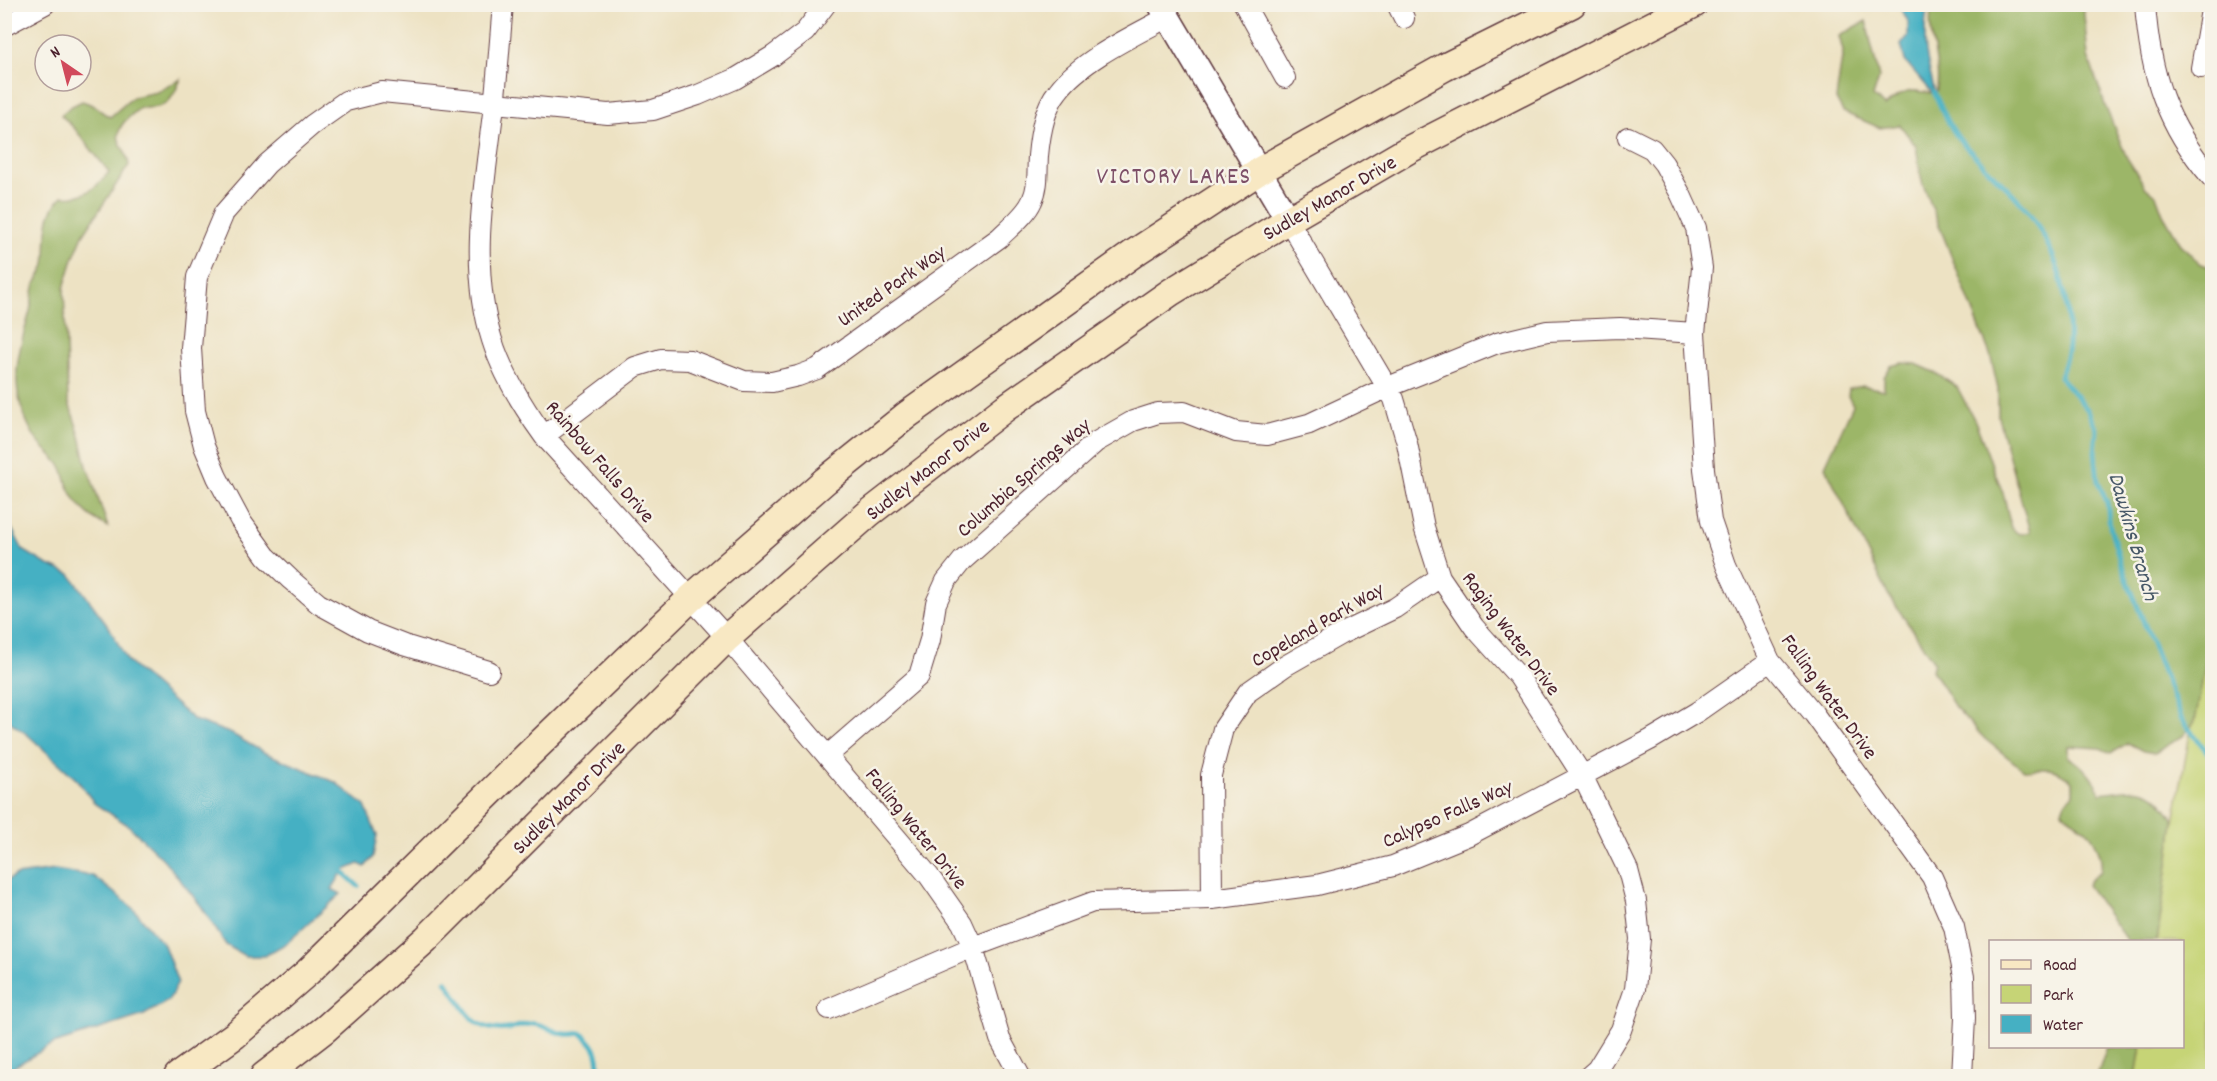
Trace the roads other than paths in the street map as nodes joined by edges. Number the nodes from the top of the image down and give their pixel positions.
1 (45, 4) edge
2 (503, 4) edge
3 (826, 4) edge
4 (1572, 4) edge
5 (1694, 4) edge
6 (2145, 4) edge
7 (2212, 4) edge
8 (1235, 6) edge
9 (1164, 11) edge
10 (4, 26) edge
11 (2201, 68) dead end
12 (1285, 78) dead end
13 (495, 103) junction
14 (1628, 136) dead end
15 (1259, 171) junction
16 (2212, 178) edge
17 (1288, 220) junction
18 (1695, 333) junction
19 (1388, 387) junction
20 (544, 436) junction
21 (1440, 577) junction
22 (691, 598) junction
23 (727, 638) junction
24 (1770, 661) junction
25 (489, 671) dead end
26 (827, 756) junction
27 (1582, 775) junction
28 (1212, 899) junction
29 (973, 947) junction
30 (829, 1009) dead end
31 (178, 1077) edge
32 (264, 1077) edge
33 (1020, 1077) edge
34 (1590, 1077) edge
35 (1962, 1077) edge

1 - 10 street
2 - 13 street, Rainbow Falls Drive
3 - 13 street
4 - 15 main road
5 - 17 main road, Sudley Manor Drive
6 - 16 street
7 - 11 street
8 - 12 street
9 - 15 street
9 - 20 street, United Park Way
13 - 20 street, Rainbow Falls Drive
13 - 25 street
14 - 18 street, Falling Water Drive
15 - 17 street
15 - 22 main road
17 - 19 street, Raging Water Drive
17 - 23 main road, Sudley Manor Drive
18 - 19 street, Columbia Springs Way
18 - 24 street, Falling Water Drive
19 - 21 street, Raging Water Drive
19 - 26 street, Columbia Springs Way
20 - 22 street, Rainbow Falls Drive
21 - 27 street, Raging Water Drive
21 - 28 street, Copeland Park Way
22 - 23 street, Rainbow Falls Drive
22 - 31 main road
23 - 26 street, Falling Water Drive
23 - 32 main road, Sudley Manor Drive
24 - 27 street, Calypso Falls Way
24 - 35 street, Falling Water Drive
26 - 29 street, Falling Water Drive
27 - 28 street, Calypso Falls Way
27 - 34 street, Raging Water Drive
28 - 29 street, Calypso Falls Way
29 - 30 street, Calypso Falls Way
29 - 33 street, Falling Water Drive

